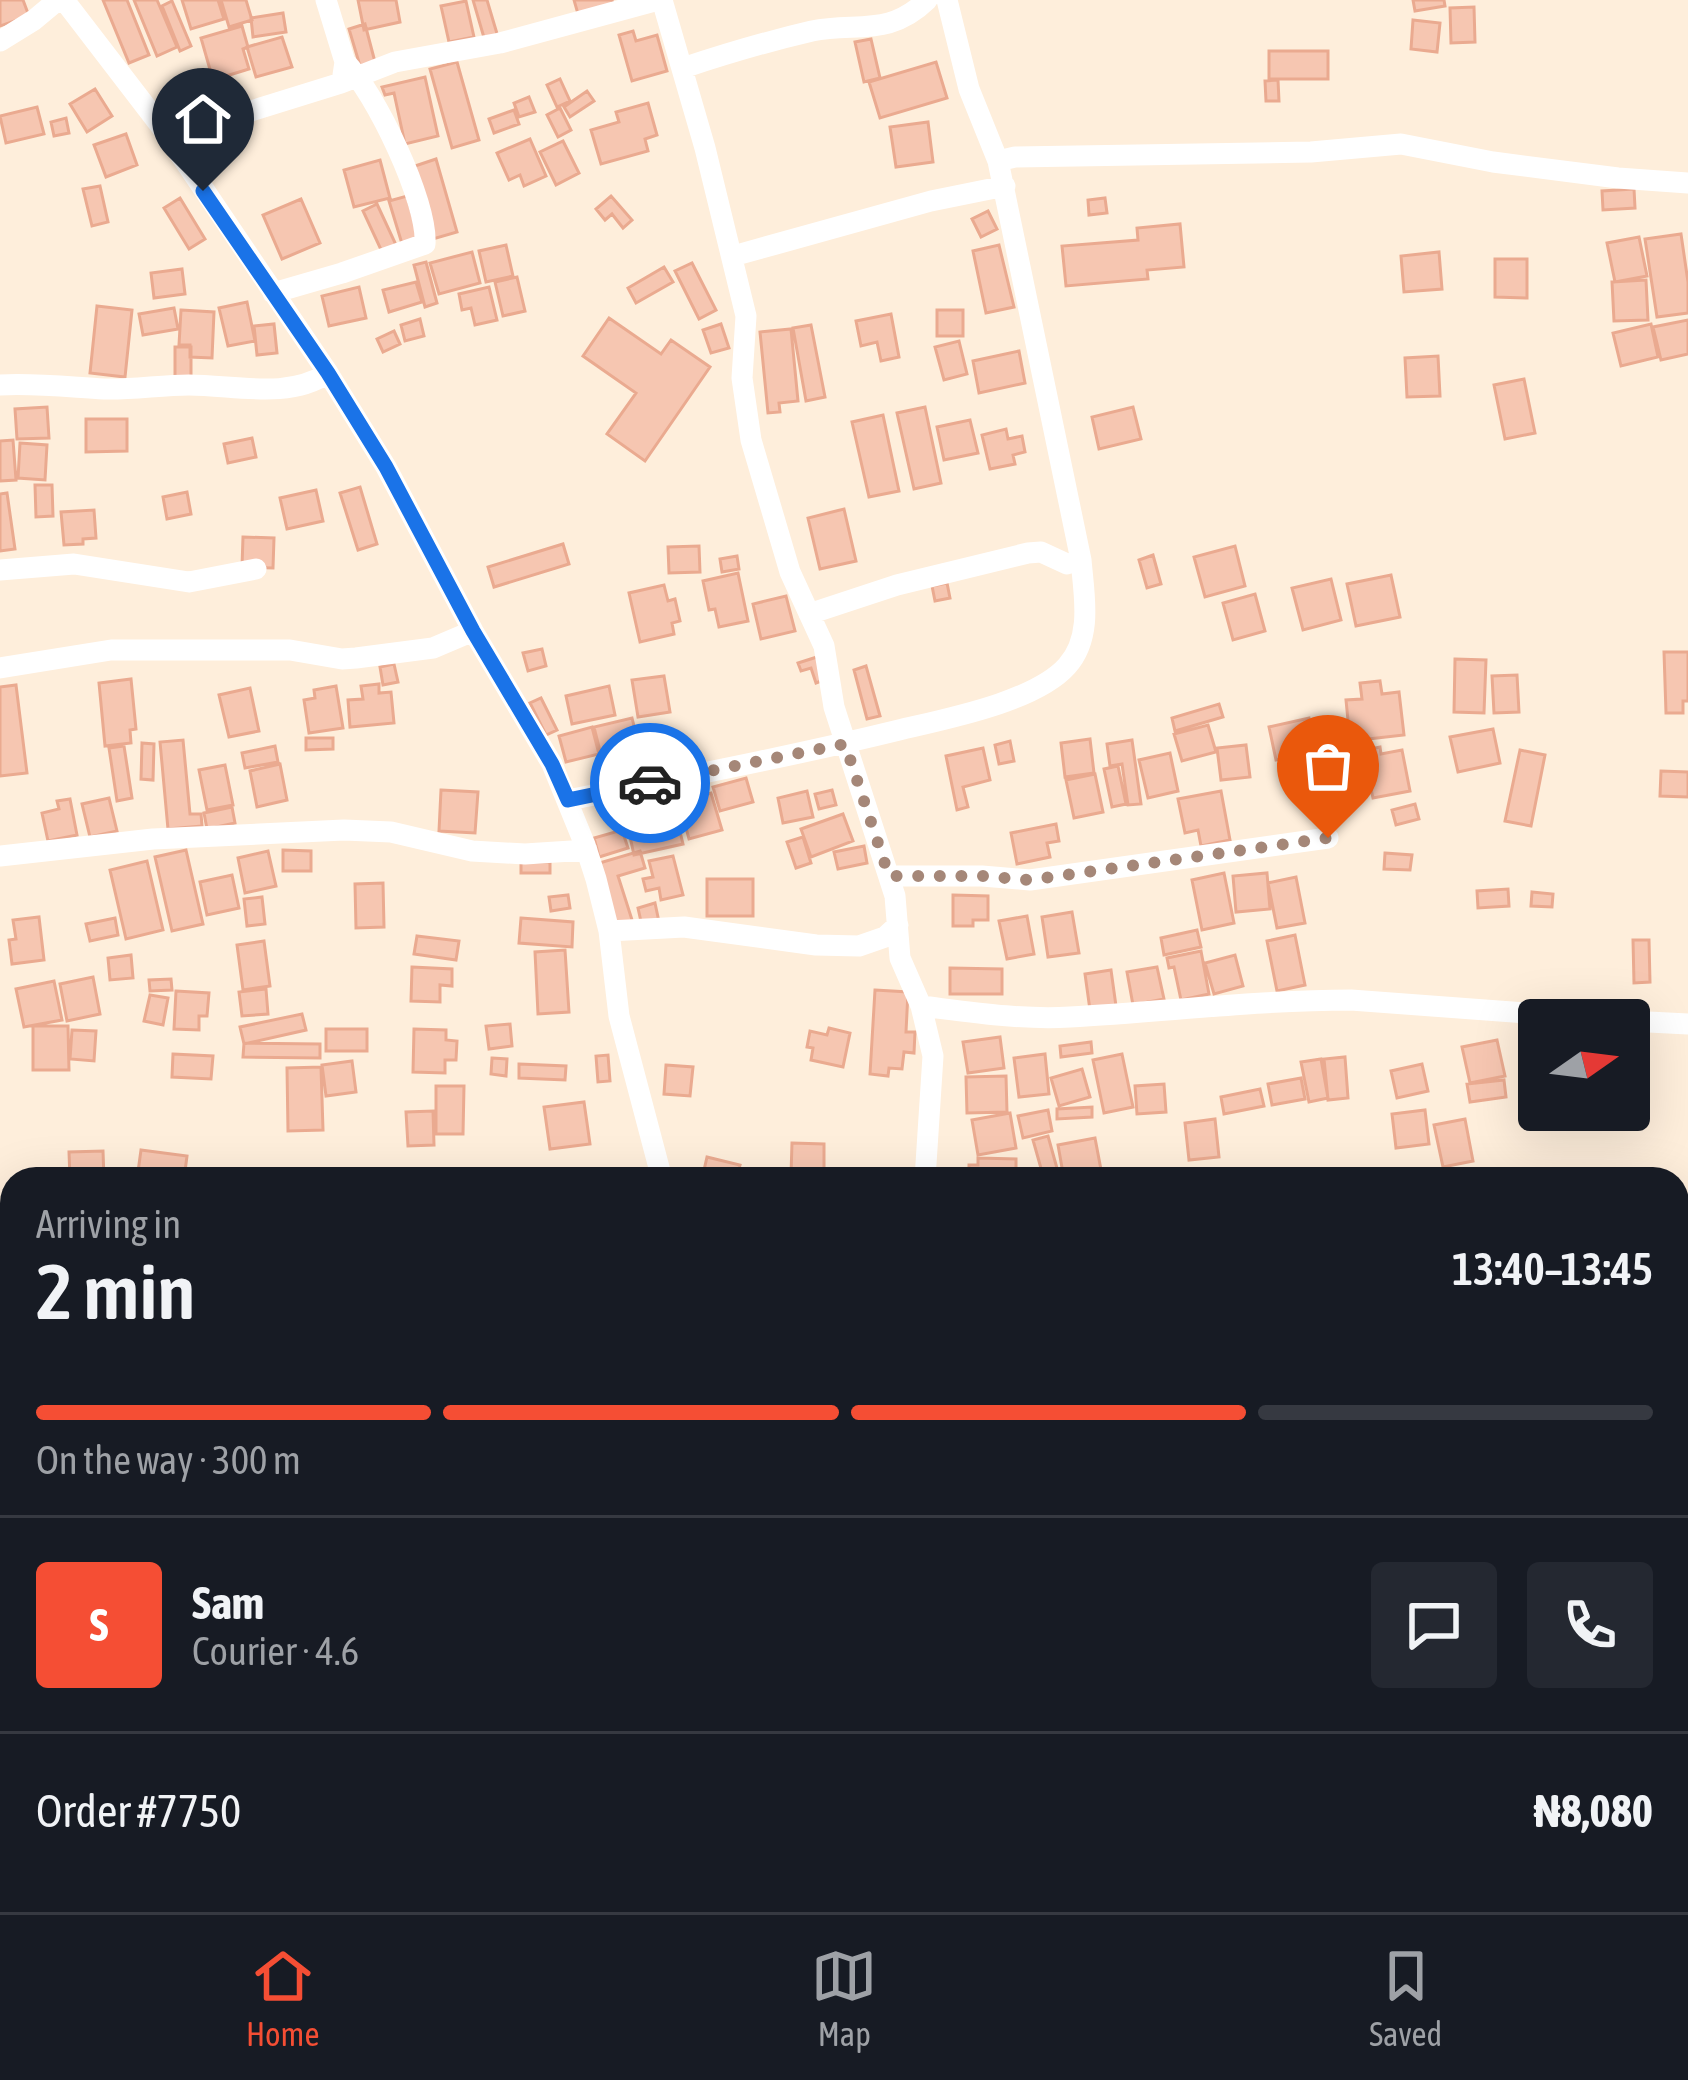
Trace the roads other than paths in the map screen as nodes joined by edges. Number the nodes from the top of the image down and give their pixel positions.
1 (61, 0) edge
2 (326, 0) edge
3 (660, 0) edge
4 (947, 0) edge
5 (920, 6) edge
6 (952, 23) junction
7 (0, 41) edge
8 (683, 68) junction
9 (348, 74) junction
10 (163, 129) junction
11 (187, 130) junction
12 (179, 156) junction
13 (998, 161) junction
14 (1688, 183) edge
15 (1005, 186) junction
16 (733, 256) junction
17 (273, 293) junction
18 (328, 373) junction
19 (0, 385) edge
20 (1067, 564) dead end
21 (256, 569) dead end
22 (0, 570) edge
23 (809, 614) junction
24 (473, 631) junction
25 (0, 668) edge
26 (845, 744) junction
27 (568, 800) junction
28 (1328, 838) dead end
29 (587, 850) junction
30 (0, 856) edge
31 (889, 876) junction
32 (898, 925) junction
33 (608, 931) junction
34 (645, 931) junction
35 (871, 944) junction
36 (900, 958) junction
37 (614, 965) junction
38 (921, 1006) junction
39 (1518, 1012) edge
40 (1650, 1022) edge
41 (1688, 1024) edge
42 (659, 1167) edge
43 (927, 1167) edge

1 - 7 street
1 - 10 street
2 - 9 street
3 - 8 street
3 - 9 street
4 - 6 street
5 - 6 street
5 - 8 street
6 - 13 street
8 - 16 street
9 - 11 street
9 - 17 street
10 - 11 street
10 - 12 street
11 - 12 street
12 - 17 street
13 - 14 street
13 - 15 street
15 - 16 street
15 - 26 street
16 - 23 street
17 - 18 street
18 - 19 street
18 - 24 street
20 - 23 street
21 - 22 street
23 - 26 street
24 - 25 street
24 - 27 street
26 - 27 street
26 - 31 street
27 - 29 street
28 - 31 street
29 - 30 street
29 - 33 street
31 - 32 street
32 - 35 street
32 - 36 street
33 - 34 street
33 - 37 street
34 - 35 street
34 - 37 street
35 - 36 street
36 - 38 street
37 - 42 street
38 - 39 street
38 - 43 street
40 - 41 street

